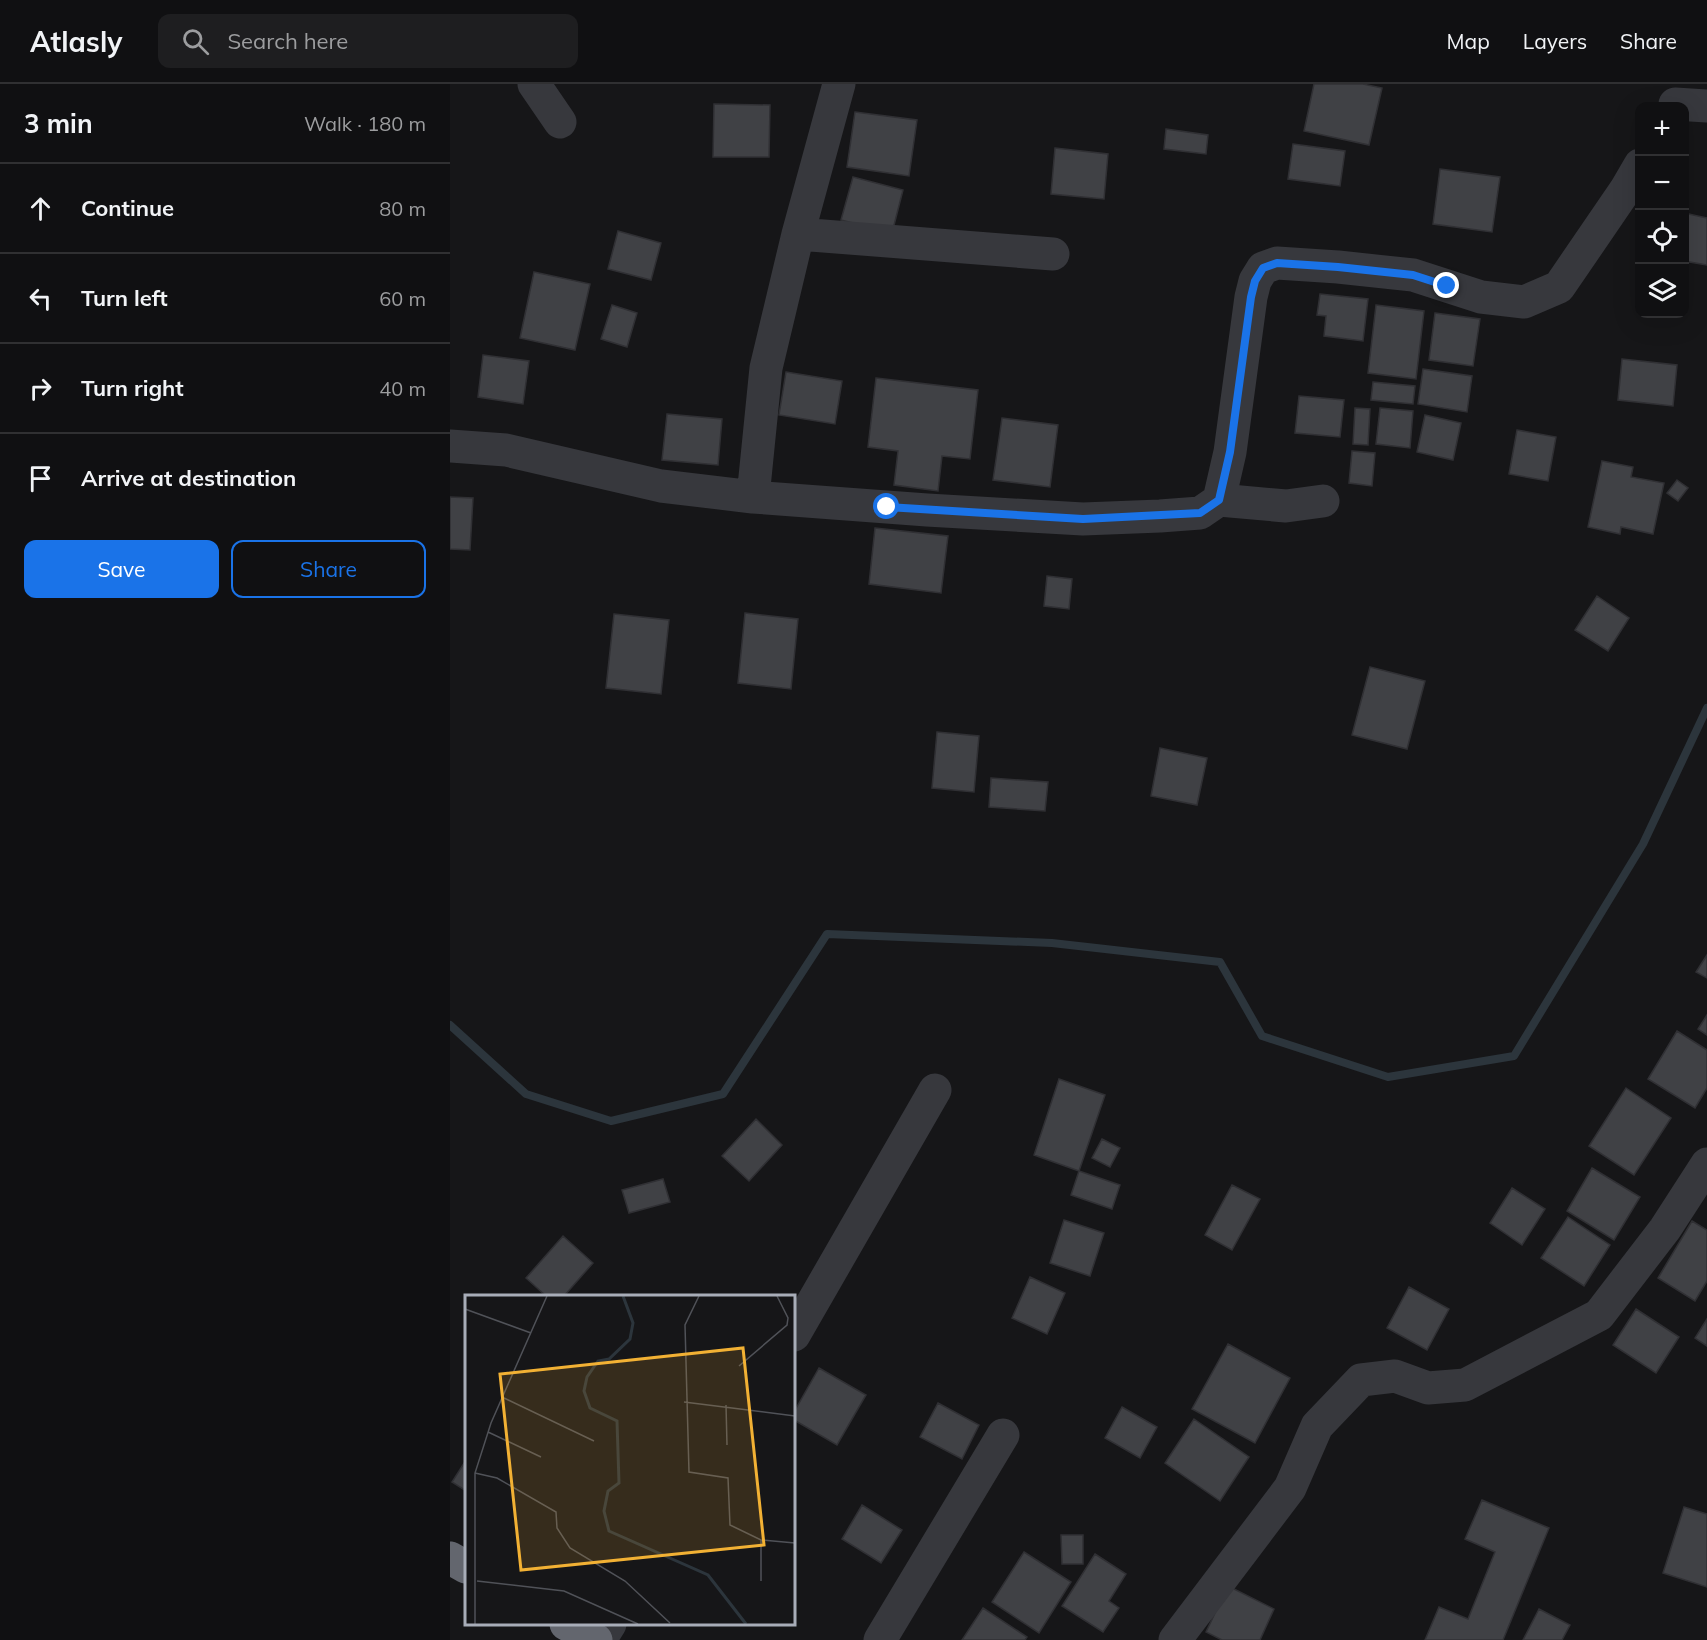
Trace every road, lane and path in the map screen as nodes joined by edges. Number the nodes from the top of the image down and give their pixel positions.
1 (534, 84) edge
2 (839, 84) edge
3 (1675, 98) edge
4 (1707, 106) edge
5 (560, 123) dead end
6 (1635, 174) edge
7 (798, 234) junction
8 (1053, 254) dead end
9 (450, 446) edge
10 (753, 497) junction
11 (1219, 500) junction
12 (1323, 501) dead end
13 (935, 1090) dead end
14 (1707, 1164) edge
15 (795, 1333) edge
16 (1003, 1436) dead end
17 (450, 1558) edge
18 (465, 1566) edge
19 (570, 1625) edge
20 (609, 1625) edge
21 (598, 1640) edge
22 (880, 1640) edge
23 (1175, 1640) edge

1 - 5 street
2 - 7 street
3 - 4 street
6 - 11 street
7 - 8 street
7 - 10 street
9 - 10 street
10 - 11 street
11 - 12 street
13 - 15 street
14 - 23 street
16 - 22 street
17 - 18 highway
19 - 21 highway
20 - 21 street

